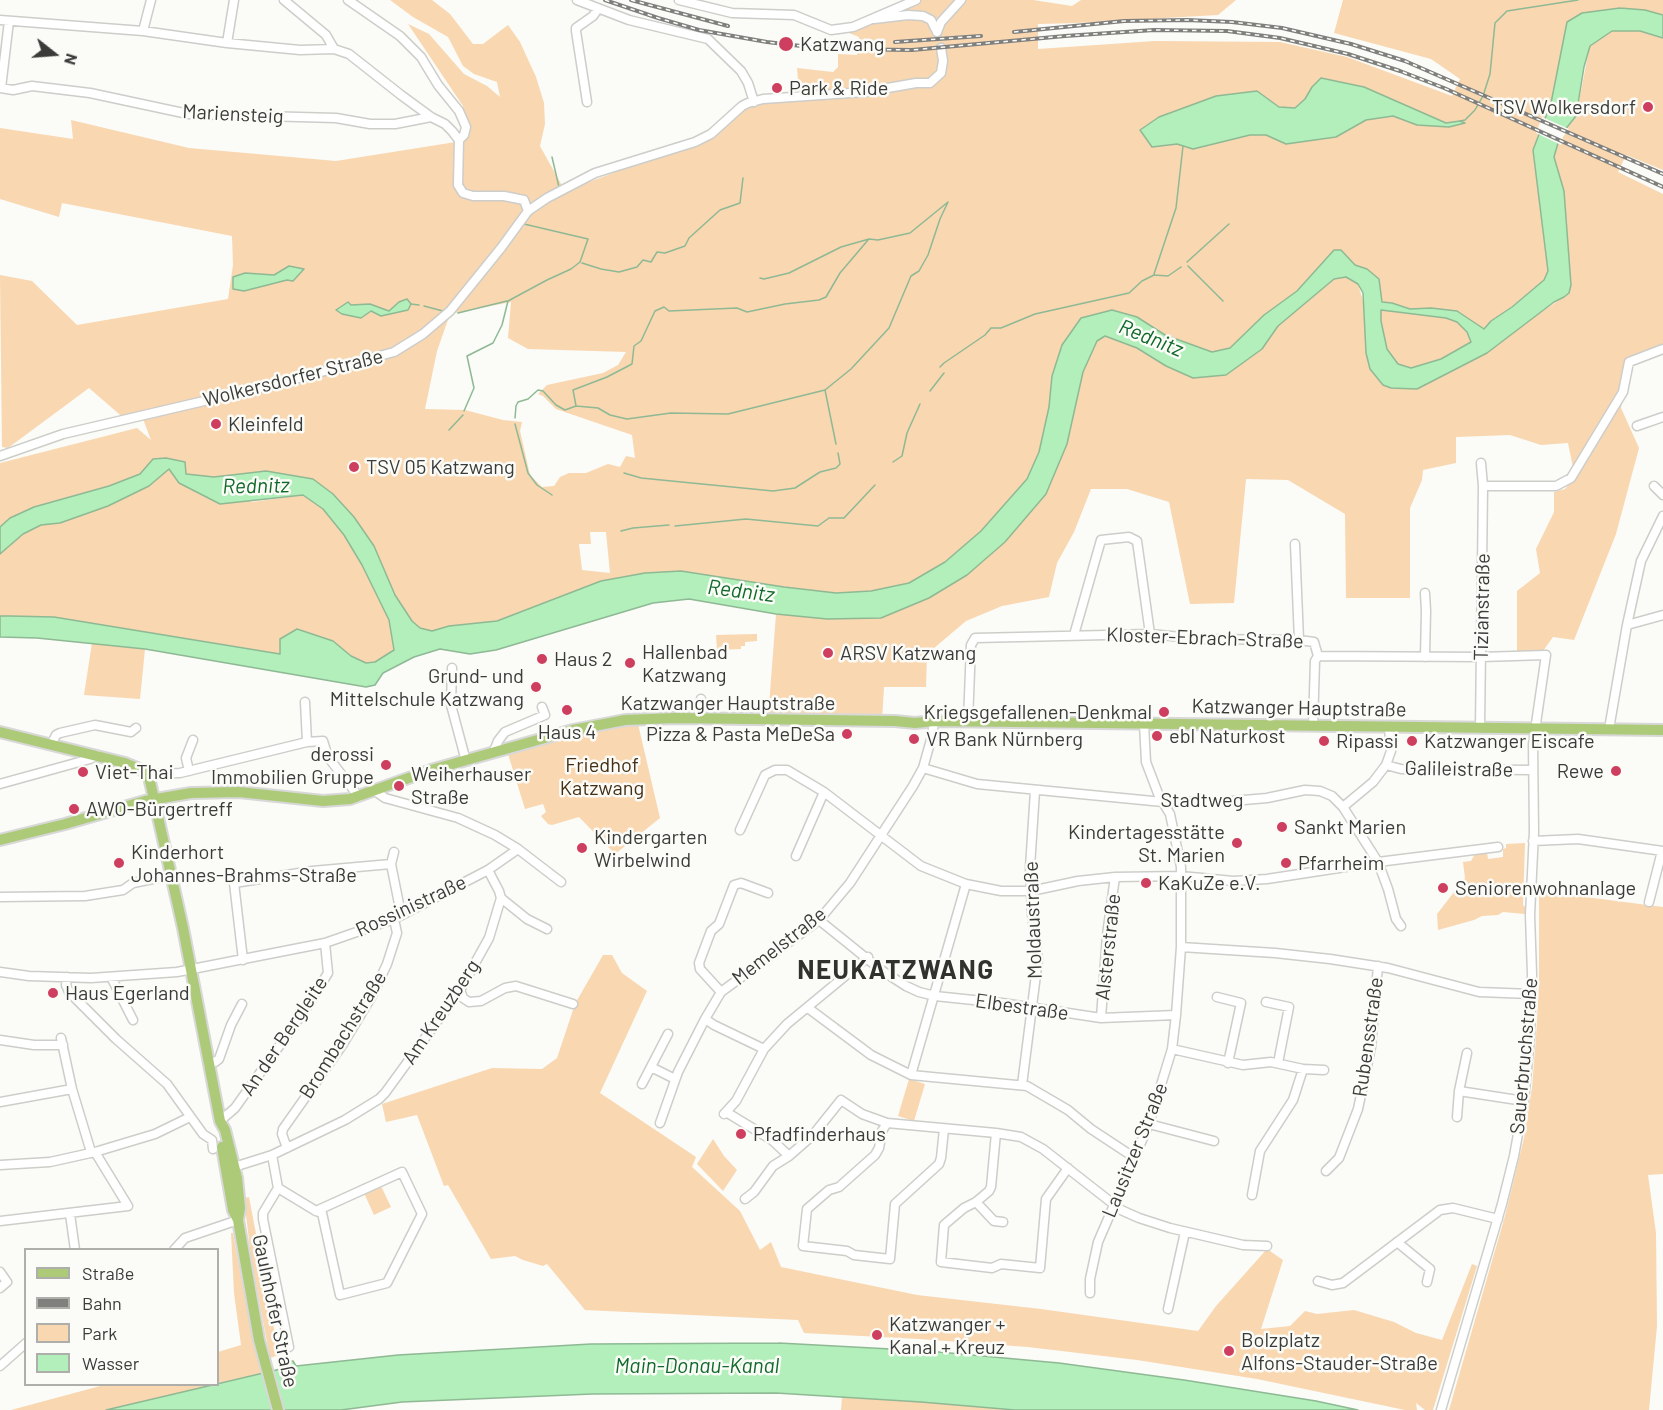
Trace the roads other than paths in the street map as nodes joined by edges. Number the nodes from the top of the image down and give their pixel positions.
1 (151, 0) edge
2 (234, 0) edge
3 (284, 0) edge
4 (348, 0) edge
5 (577, 0) edge
6 (679, 0) edge
7 (961, 0) edge
8 (910, 1) edge
9 (598, 9) junction
10 (871, 19) junction
11 (5, 21) edge
12 (143, 31) junction
13 (227, 43) junction
14 (941, 48) tunnel mouth
15 (334, 49) junction
16 (0, 88) edge
17 (588, 102) dead end
18 (754, 102) junction
19 (431, 117) junction
20 (459, 140) junction
21 (528, 211) junction
22 (1663, 349) edge
23 (1663, 417) edge
24 (1637, 426) dead end
25 (0, 456) edge
26 (1481, 463) dead end
27 (1483, 486) junction
28 (1654, 486) dead end
29 (1663, 495) edge
30 (1663, 516) edge
31 (1653, 536) junction
32 (1663, 542) edge
33 (1294, 544) dead end
34 (1425, 593) dead end
35 (1663, 615) edge
36 (1627, 625) junction
37 (1150, 634) junction
38 (1074, 635) junction
39 (1299, 640) junction
40 (1546, 655) joint
41 (1318, 656) junction
42 (1425, 657) junction
43 (1481, 657) junction
44 (452, 668) dead end
45 (701, 699) dead end
46 (305, 702) dead end
47 (542, 707) dead end
48 (698, 718) junction
49 (934, 721) junction
50 (968, 722) junction
51 (1144, 724) junction
52 (1313, 726) junction
53 (1389, 727) junction
54 (136, 728) dead end
55 (1480, 728) junction
56 (1535, 728) junction
57 (1609, 729) junction
58 (1663, 730) edge
59 (0, 732) edge
60 (193, 740) dead end
61 (307, 742) junction
62 (51, 745) junction
63 (493, 753) junction
64 (97, 755) junction
65 (466, 760) junction
66 (1386, 765) junction
67 (923, 768) junction
68 (1533, 770) junction
69 (189, 771) junction
70 (147, 774) junction
71 (0, 784) edge
72 (375, 791) junction
73 (1035, 791) junction
74 (824, 792) junction
75 (359, 797) junction
76 (155, 799) junction
77 (1163, 802) junction
78 (1343, 807) junction
79 (740, 830) dead end
80 (883, 836) junction
81 (0, 840) edge
82 (1533, 841) junction
83 (1498, 847) dead end
84 (518, 849) junction
85 (1663, 851) edge
86 (394, 852) dead end
87 (796, 856) dead end
88 (1378, 862) junction
89 (391, 864) junction
90 (488, 870) junction
91 (172, 875) junction
92 (1181, 876) junction
93 (1115, 877) junction
94 (561, 882) dead end
95 (966, 884) junction
96 (1031, 891) junction
97 (768, 893) dead end
98 (0, 897) edge
99 (501, 898) junction
100 (1649, 902) dead end
101 (397, 916) junction
102 (819, 920) junction
103 (1401, 926) dead end
104 (547, 929) dead end
105 (325, 943) junction
106 (1181, 947) junction
107 (868, 957) junction
108 (243, 960) junction
109 (1378, 966) junction
110 (191, 970) junction
111 (0, 972) edge
112 (67, 977) junction
113 (111, 977) junction
114 (459, 990) junction
115 (721, 992) junction
116 (1531, 994) junction
117 (935, 996) junction
118 (1217, 998) dead end
119 (1266, 1002) dead end
120 (242, 1004) dead end
121 (573, 1004) dead end
122 (808, 1008) junction
123 (1033, 1008) junction
124 (1176, 1015) junction
125 (1101, 1018) junction
126 (705, 1019) junction
127 (133, 1020) dead end
128 (668, 1034) dead end
129 (0, 1040) edge
130 (1173, 1048) junction
131 (764, 1049) junction
132 (1467, 1053) dead end
133 (1228, 1063) junction
134 (1278, 1063) junction
135 (208, 1064) junction
136 (651, 1067) junction
137 (1303, 1069) junction
138 (1324, 1070) dead end
139 (911, 1075) junction
140 (675, 1079) junction
141 (642, 1084) dead end
142 (1022, 1085) junction
143 (72, 1089) junction
144 (1459, 1090) junction
145 (1524, 1101) junction
146 (0, 1102) edge
147 (190, 1117) junction
148 (1457, 1117) dead end
149 (220, 1121) junction
150 (660, 1123) dead end
151 (887, 1123) junction
152 (1149, 1124) junction
153 (944, 1129) junction
154 (996, 1132) junction
155 (1214, 1141) dead end
156 (287, 1148) junction
157 (213, 1149) dead end
158 (93, 1152) junction
159 (272, 1155) junction
160 (789, 1156) junction
161 (1135, 1158) junction
162 (0, 1165) edge
163 (1068, 1168) junction
164 (230, 1170) junction
165 (1326, 1171) dead end
166 (278, 1188) junction
167 (1252, 1195) dead end
168 (745, 1199) dead end
169 (976, 1202) junction
170 (1114, 1203) junction
171 (316, 1210) junction
172 (70, 1214) junction
173 (1498, 1219) junction
174 (238, 1220) junction
175 (0, 1221) edge
176 (1003, 1222) dead end
177 (1185, 1232) junction
178 (1397, 1242) junction
179 (1267, 1246) dead end
180 (75, 1248) edge
181 (176, 1248) edge
182 (0, 1272) edge
183 (1318, 1281) dead end
184 (1427, 1282) dead end
185 (0, 1288) edge
186 (1090, 1293) dead end
187 (1168, 1309) dead end
188 (24, 1345) edge
189 (289, 1347) dead end
190 (0, 1366) edge
191 (1442, 1406) edge
192 (278, 1410) edge

1 - 12 street
2 - 13 street
3 - 15 street
4 - 20 street
5 - 9 street
6 - 10 street
7 - 10 street
8 - 10 street
9 - 17 street
9 - 18 street
11 - 12 street
11 - 16 street
12 - 13 street
13 - 15 street
14 - 18 street, Wolkersdorfer Straße
15 - 19 street
16 - 19 street, Mariensteig
18 - 21 street, Wolkersdorfer Straße
19 - 20 street
20 - 21 street
21 - 25 street, Wolkersdorfer Straße
22 - 27 street
23 - 24 street
26 - 27 street, Tizianstraße
27 - 43 street, Tizianstraße
28 - 29 street
30 - 31 street
31 - 32 street
31 - 36 street
33 - 39 street
34 - 42 street
35 - 36 street
36 - 57 street
37 - 38 street, Kloster-Ebrach-Straße
37 - 38 street
37 - 39 street, Kloster-Ebrach-Straße
38 - 50 street, Kloster-Ebrach-Straße
39 - 41 street, Kloster-Ebrach-Straße
40 - 43 street, Kloster-Ebrach-Straße
40 - 56 street, Sauerbruchstraße
41 - 42 street, Kloster-Ebrach-Straße
41 - 52 street
42 - 43 street, Kloster-Ebrach-Straße
43 - 55 street, Tizianstraße
44 - 65 street
45 - 48 street
46 - 61 street
47 - 63 street
48 - 49 main road, Katzwanger Hauptstraße
48 - 63 main road, Katzwanger Hauptstraße
49 - 50 main road, Katzwanger Hauptstraße
49 - 67 street, Memelstraße
50 - 51 main road, Katzwanger Hauptstraße
51 - 52 main road, Katzwanger Hauptstraße
51 - 77 street, Lausitzer Straße
52 - 53 main road, Katzwanger Hauptstraße
53 - 55 main road, Katzwanger Hauptstraße
53 - 66 street, Galileistraße
54 - 62 street
55 - 56 main road, Katzwanger Hauptstraße
56 - 57 main road, Katzwanger Hauptstraße
56 - 68 street, Sauerbruchstraße
57 - 58 main road, Katzwanger Hauptstraße
59 - 62 main road
60 - 69 street
61 - 69 street
61 - 75 street
62 - 64 main road
63 - 65 main road, Katzwanger Hauptstraße
64 - 70 main road
64 - 71 street
65 - 72 main road, Katzwanger Hauptstraße
66 - 68 street, Galileistraße
66 - 78 street, Galileistraße
67 - 73 street, Stadtweg
67 - 80 street, Memelstraße
68 - 82 street, Sauerbruchstraße
69 - 70 street
70 - 76 main road, Gaulnhofer Straße
72 - 75 main road, Katzwanger Hauptstraße
72 - 84 street
73 - 77 street, Stadtweg
73 - 96 street, Moldaustraße
74 - 79 street
74 - 80 street
74 - 87 street
75 - 76 main road, Katzwanger Hauptstraße
76 - 81 main road, Katzwanger Hauptstraße
76 - 91 main road, Gaulnhofer Straße
77 - 78 street, Stadtweg
77 - 92 street, Lausitzer Straße
78 - 88 street, Stadtweg
80 - 95 street
80 - 102 street, Memelstraße
82 - 85 street
82 - 116 street, Sauerbruchstraße
83 - 88 street
84 - 90 street, Rossinistraße
84 - 94 street
85 - 100 street
86 - 89 street
88 - 92 street
88 - 103 street, Stadtweg
89 - 101 street, Brombachstraße
89 - 108 street
90 - 99 street
90 - 101 street, Rossinistraße
91 - 98 street
91 - 110 main road, Gaulnhofer Straße
92 - 93 street
92 - 106 street, Lausitzer Straße
93 - 96 street
93 - 125 street, Alsterstraße
95 - 96 street
95 - 117 street
96 - 123 street, Moldaustraße
97 - 115 street
99 - 104 street
99 - 114 street, Am Kreuzberg
101 - 105 street, Rossinistraße
101 - 156 street, Brombachstraße
102 - 107 street, Elbestraße
102 - 115 street, Memelstraße
105 - 108 street, Rossinistraße
105 - 149 street, An der Bergleite
106 - 109 street
106 - 124 street, Lausitzer Straße
107 - 117 street, Elbestraße
107 - 122 street
108 - 110 street, Rossinistraße
109 - 116 street
109 - 165 street, Rubensstraße
110 - 113 street, Rossinistraße
110 - 135 main road, Gaulnhofer Straße
111 - 112 street, Rossinistraße
112 - 113 street, Rossinistraße
112 - 147 street
113 - 127 street
114 - 121 street
114 - 156 street, Am Kreuzberg
115 - 126 street, Memelstraße
116 - 145 street, Sauerbruchstraße
117 - 123 street, Elbestraße
117 - 139 street
118 - 133 street
119 - 134 street
120 - 135 street
122 - 131 street
122 - 139 street
123 - 125 street, Elbestraße
123 - 142 street, Moldaustraße
124 - 125 street, Elbestraße
124 - 130 street, Lausitzer Straße
126 - 131 street
126 - 140 street, Memelstraße
128 - 136 street
129 - 143 street
130 - 133 street
130 - 152 street, Lausitzer Straße
131 - 160 street
132 - 144 street
133 - 134 street
134 - 137 street
135 - 149 main road, Gaulnhofer Straße
136 - 140 street
136 - 141 street
137 - 138 street
137 - 167 street
139 - 142 street
140 - 150 street, Memelstraße
142 - 161 street
143 - 146 street
143 - 158 street
144 - 145 street
144 - 148 street
145 - 173 street, Sauerbruchstraße
147 - 157 street
147 - 158 street
149 - 164 main road, Gaulnhofer Straße
151 - 153 street
151 - 153 street
151 - 160 street
152 - 155 street
152 - 161 street, Lausitzer Straße
153 - 154 street
154 - 163 street
154 - 169 street
156 - 159 street, Am Kreuzberg
158 - 162 street
158 - 172 street
159 - 164 street, Am Kreuzberg
159 - 166 street
160 - 168 street
161 - 170 street, Lausitzer Straße
163 - 169 street
163 - 170 street
164 - 174 main road, Gaulnhofer Straße
166 - 171 street
166 - 189 street
169 - 176 street
170 - 177 street
170 - 186 street, Lausitzer Straße
171 - 171 street
172 - 175 street
172 - 180 street
173 - 178 street
173 - 191 street, Sauerbruchstraße
174 - 181 street
174 - 192 main road, Gaulnhofer Straße
177 - 179 street
177 - 187 street
178 - 183 street
178 - 184 street
182 - 185 street
188 - 190 street

